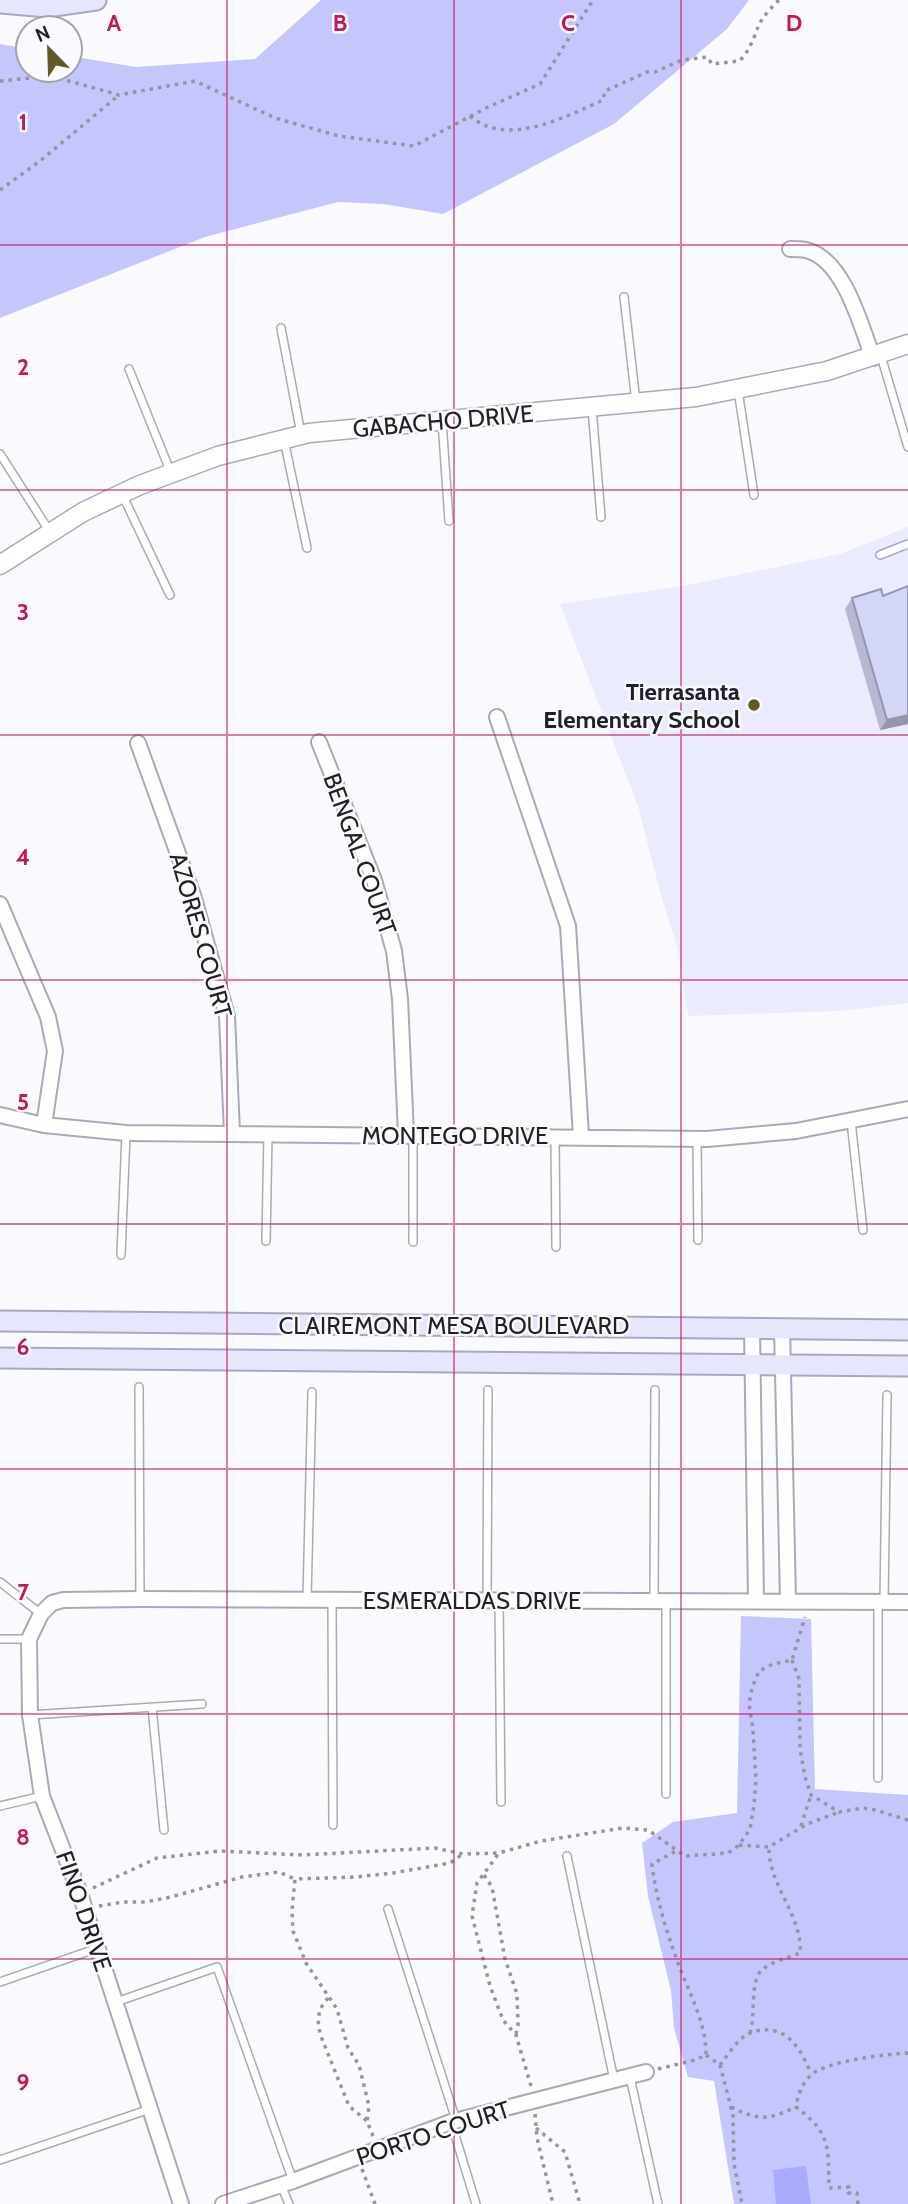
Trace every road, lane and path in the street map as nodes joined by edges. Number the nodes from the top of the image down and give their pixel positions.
1 (96, 0) edge
2 (593, 0) edge
3 (779, 0) edge
4 (0, 3) edge
5 (0, 81) edge
6 (119, 94) junction
7 (470, 116) junction
8 (0, 190) edge
9 (790, 249) dead end
10 (624, 297) dead end
11 (281, 328) dead end
12 (908, 344) edge
13 (877, 356) junction
14 (129, 369) dead end
15 (738, 389) junction
16 (636, 403) junction
17 (592, 407) junction
18 (442, 421) junction
19 (302, 435) junction
20 (284, 439) junction
21 (908, 447) edge
22 (0, 454) edge
23 (171, 473) junction
24 (122, 493) junction
25 (754, 495) dead end
26 (601, 517) dead end
27 (449, 521) dead end
28 (50, 533) junction
29 (908, 544) edge
30 (307, 548) dead end
31 (880, 555) dead end
32 (0, 565) edge
33 (170, 594) dead end
34 (497, 717) dead end
35 (319, 742) dead end
36 (138, 743) dead end
37 (0, 904) edge
38 (908, 1109) edge
39 (0, 1115) edge
40 (851, 1121) junction
41 (44, 1125) junction
42 (126, 1133) junction
43 (232, 1133) junction
44 (268, 1134) junction
45 (409, 1135) junction
46 (555, 1136) junction
47 (581, 1136) junction
48 (697, 1138) junction
49 (863, 1230) dead end
50 (698, 1240) dead end
51 (266, 1241) dead end
52 (413, 1242) dead end
53 (556, 1247) dead end
54 (121, 1255) dead end
55 (0, 1321) edge
56 (752, 1327) junction
57 (782, 1327) junction
58 (908, 1330) edge
59 (0, 1358) edge
60 (751, 1366) junction
61 (782, 1366) junction
62 (908, 1366) edge
63 (139, 1387) dead end
64 (488, 1390) dead end
65 (654, 1390) dead end
66 (312, 1392) dead end
67 (887, 1395) dead end
68 (0, 1583) edge
69 (140, 1599) junction
70 (307, 1600) junction
71 (332, 1600) junction
72 (493, 1600) junction
73 (756, 1600) junction
74 (788, 1600) junction
75 (660, 1601) junction
76 (809, 1602) junction
77 (908, 1602) edge
78 (881, 1603) junction
79 (41, 1614) junction
80 (0, 1639) edge
81 (29, 1639) junction
82 (792, 1660) junction
83 (202, 1704) dead end
84 (152, 1707) junction
85 (30, 1715) junction
86 (878, 1777) dead end
87 (666, 1794) dead end
88 (811, 1795) junction
89 (41, 1796) junction
90 (501, 1802) dead end
91 (0, 1806) edge
92 (839, 1812) junction
93 (908, 1820) edge
94 (333, 1825) dead end
95 (800, 1828) junction
96 (164, 1830) dead end
97 (739, 1845) junction
98 (769, 1847) junction
99 (676, 1851) junction
100 (499, 1853) junction
101 (463, 1854) junction
102 (567, 1856) dead end
103 (484, 1875) junction
104 (295, 1879) junction
105 (80, 1894) junction
106 (388, 1909) dead end
107 (85, 1910) junction
108 (98, 1948) junction
109 (0, 1982) edge
110 (328, 1998) junction
111 (115, 2003) junction
112 (750, 2033) junction
113 (516, 2035) junction
114 (908, 2053) edge
115 (706, 2055) junction
116 (720, 2065) junction
117 (646, 2072) joint
118 (811, 2074) junction
119 (630, 2077) junction
120 (614, 2081) junction
121 (534, 2101) junction
122 (731, 2107) junction
123 (796, 2107) junction
124 (150, 2109) junction
125 (367, 2121) junction
126 (454, 2121) junction
127 (536, 2128) junction
128 (377, 2150) junction
129 (358, 2157) junction
130 (0, 2160) edge
131 (287, 2183) junction
132 (180, 2204) edge
133 (223, 2204) edge
134 (289, 2204) edge
135 (375, 2204) edge
136 (476, 2204) edge
137 (553, 2204) edge
138 (580, 2204) edge
139 (658, 2204) edge
140 (742, 2204) edge
141 (858, 2204) edge

1 - 4 main road
2 - 7 path
3 - 7 path
5 - 6 path
6 - 7 path
6 - 8 path
9 - 13 street
10 - 16 lane
11 - 19 lane
12 - 13 street, GABACHO DRIVE
13 - 15 street, GABACHO DRIVE
13 - 21 lane
14 - 23 lane
15 - 16 street, GABACHO DRIVE
15 - 25 lane
16 - 17 street, GABACHO DRIVE
17 - 18 street, GABACHO DRIVE
17 - 26 lane
18 - 19 street, GABACHO DRIVE
18 - 27 lane
19 - 20 street, GABACHO DRIVE
20 - 23 street, GABACHO DRIVE
20 - 30 lane
22 - 28 lane
23 - 24 street, GABACHO DRIVE
24 - 28 street, GABACHO DRIVE
24 - 33 lane
28 - 32 street, GABACHO DRIVE
29 - 31 lane
34 - 47 street
35 - 45 street, BENGAL COURT
36 - 43 street, AZORES COURT
37 - 41 street
38 - 40 street, MONTEGO DRIVE
39 - 41 street, MONTEGO DRIVE
40 - 48 street, MONTEGO DRIVE
40 - 49 lane
41 - 42 street, MONTEGO DRIVE
42 - 43 street, MONTEGO DRIVE
42 - 54 lane
43 - 44 street, MONTEGO DRIVE
44 - 45 street, MONTEGO DRIVE
44 - 51 lane
45 - 46 street, MONTEGO DRIVE
45 - 52 lane
46 - 47 street, MONTEGO DRIVE
46 - 53 lane
47 - 48 street, MONTEGO DRIVE
48 - 50 lane
55 - 56 main road, CLAIREMONT MESA BOULEVARD
56 - 57 main road, CLAIREMONT MESA BOULEVARD
56 - 60 street
57 - 58 main road, CLAIREMONT MESA BOULEVARD
57 - 61 street
59 - 60 main road, CLAIREMONT MESA BOULEVARD
60 - 61 main road, CLAIREMONT MESA BOULEVARD
60 - 73 street
61 - 62 main road, CLAIREMONT MESA BOULEVARD
61 - 74 street
63 - 69 lane
64 - 72 lane
65 - 75 lane
66 - 70 lane
67 - 78 lane
68 - 79 lane
69 - 70 street, ESMERALDAS DRIVE
69 - 79 street, ESMERALDAS DRIVE
70 - 71 street, ESMERALDAS DRIVE
71 - 72 street, ESMERALDAS DRIVE
71 - 94 lane
72 - 75 street, ESMERALDAS DRIVE
72 - 90 lane
73 - 74 street, ESMERALDAS DRIVE
73 - 75 street, ESMERALDAS DRIVE
74 - 76 street, ESMERALDAS DRIVE
75 - 87 lane
76 - 78 street, ESMERALDAS DRIVE
76 - 82 path
77 - 78 street, ESMERALDAS DRIVE
78 - 86 lane
79 - 81 street, FINO DRIVE
80 - 81 lane
81 - 85 street, FINO DRIVE
82 - 88 path
82 - 97 path
83 - 84 lane
84 - 85 lane
84 - 96 lane
85 - 89 street, FINO DRIVE
88 - 92 path
88 - 95 path
89 - 91 lane
89 - 105 street, FINO DRIVE
92 - 93 path
92 - 95 path
95 - 98 path
97 - 98 path
97 - 99 path
98 - 112 path
99 - 100 path
99 - 115 path
100 - 101 path
100 - 103 path
101 - 104 path
101 - 105 path
102 - 120 lane
103 - 113 path
103 - 113 path
104 - 107 path
104 - 110 path
105 - 107 street, FINO DRIVE
106 - 126 lane
107 - 108 street, FINO DRIVE
108 - 109 lane
108 - 111 street, FINO DRIVE
110 - 125 path
110 - 125 path
111 - 124 street, FINO DRIVE
111 - 131 lane
112 - 116 path
112 - 118 path
113 - 121 path
114 - 118 path
115 - 116 path
115 - 117 path
116 - 122 path
117 - 119 street, PORTO COURT
118 - 123 path
119 - 120 street, PORTO COURT
119 - 139 lane
120 - 121 street, PORTO COURT
121 - 126 street, PORTO COURT
121 - 127 path
122 - 123 path
122 - 140 path
123 - 141 path
124 - 130 lane
124 - 132 street, FINO DRIVE
125 - 128 path
126 - 128 street, PORTO COURT
126 - 136 lane
127 - 137 path
127 - 138 path
128 - 129 street, PORTO COURT
129 - 131 street, PORTO COURT
129 - 135 path
131 - 133 street, PORTO COURT
131 - 134 lane

